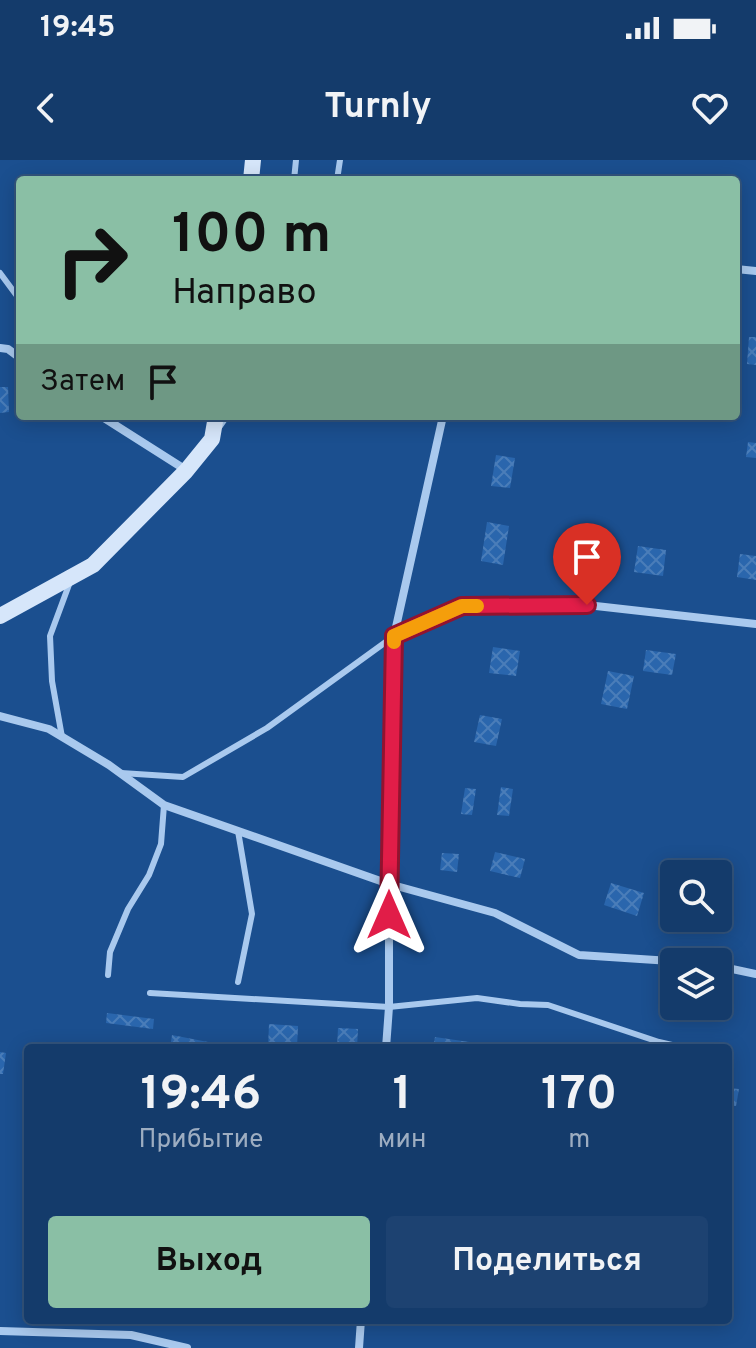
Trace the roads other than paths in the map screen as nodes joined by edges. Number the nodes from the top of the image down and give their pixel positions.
1 (0, 265) edge
2 (1, 273) edge
3 (16, 294) edge
4 (107, 420) edge
5 (215, 420) edge
6 (224, 420) edge
7 (442, 420) edge
8 (212, 439) junction
9 (186, 471) junction
10 (72, 578) junction
11 (0, 616) edge
12 (756, 624) edge
13 (394, 636) junction
14 (0, 716) edge
15 (62, 737) junction
16 (120, 773) junction
17 (164, 805) junction
18 (238, 831) junction
19 (389, 884) junction
20 (660, 960) edge
21 (732, 969) edge
22 (756, 974) edge
23 (108, 975) dead end
24 (238, 982) dead end
25 (150, 993) dead end
26 (389, 1007) junction
27 (386, 1044) edge
28 (668, 1044) edge
29 (361, 1324) edge
30 (0, 1331) edge
31 (187, 1348) edge
32 (359, 1348) edge

1 - 2 lane
2 - 3 lane
4 - 9 street
5 - 8 street
6 - 8 lane
7 - 13 street
8 - 9 street
9 - 10 street
10 - 11 street
10 - 15 lane
12 - 13 street
13 - 16 lane
13 - 19 street
14 - 15 street
15 - 16 street
16 - 17 street
17 - 18 street
17 - 23 lane
18 - 19 street
18 - 24 lane
19 - 20 street
19 - 26 street
21 - 22 street
25 - 26 lane
26 - 27 street
26 - 28 lane
29 - 32 street
30 - 31 street

